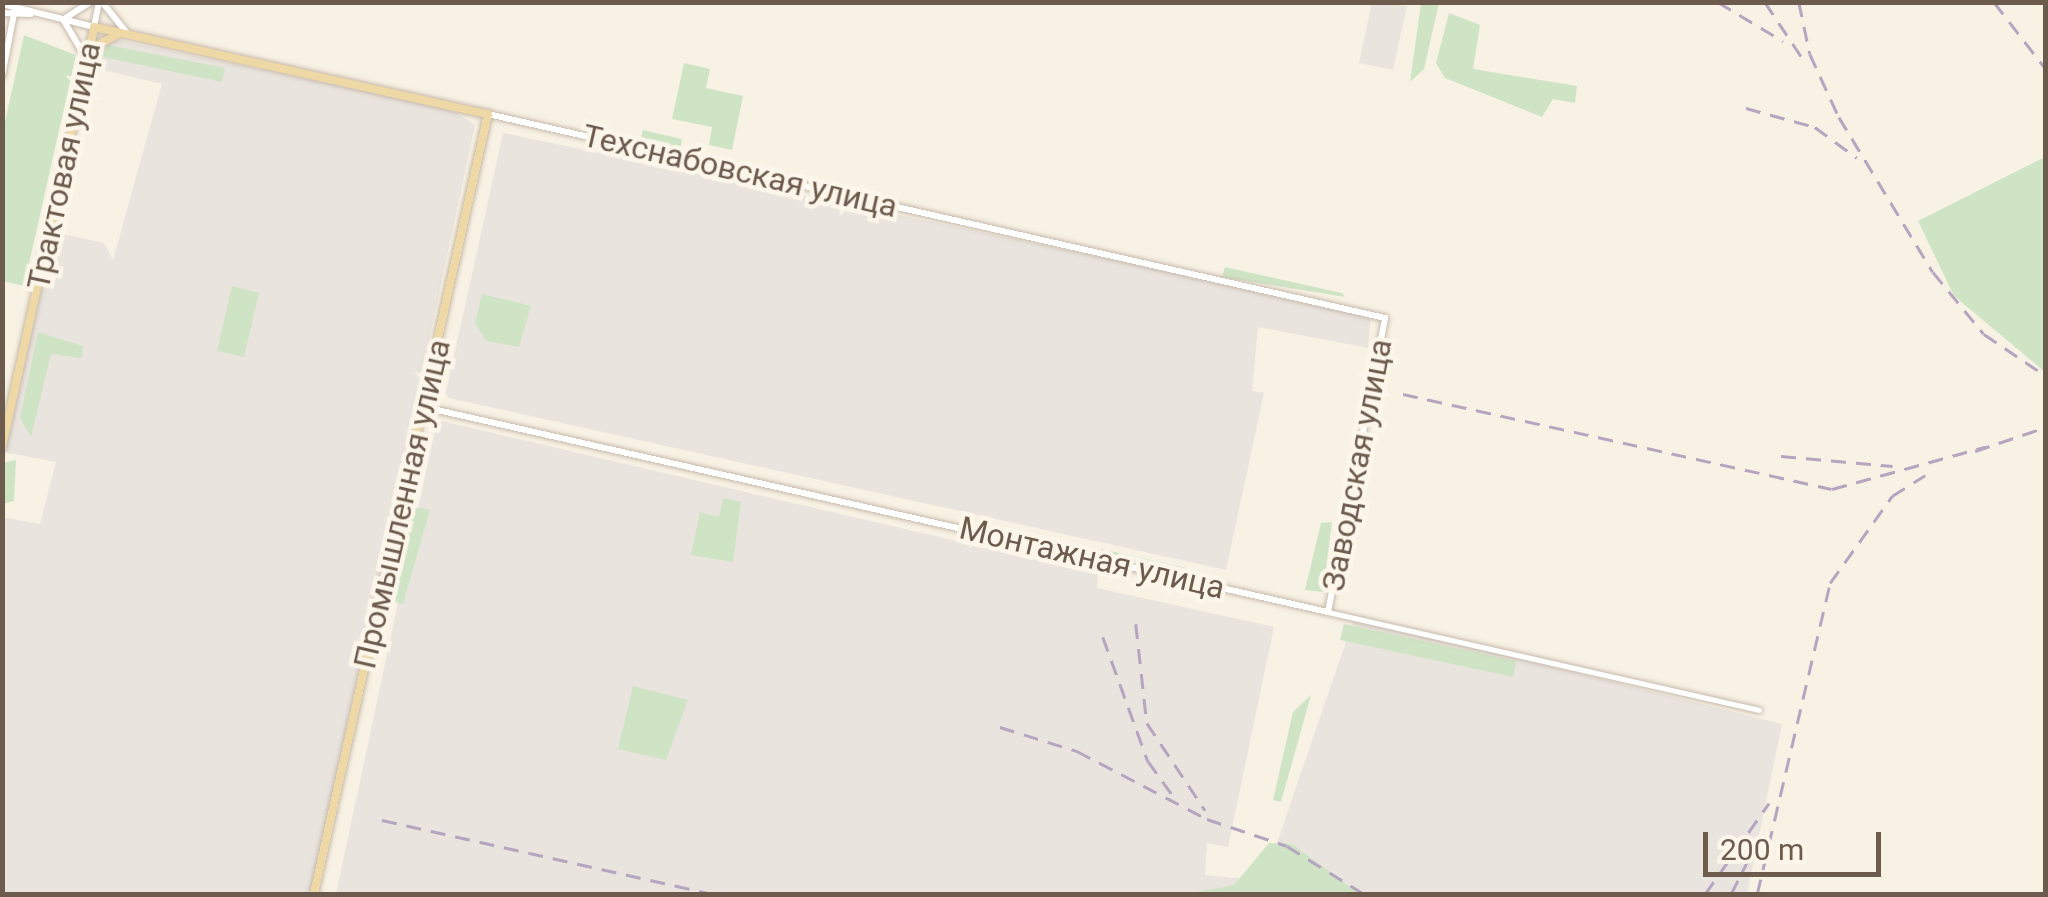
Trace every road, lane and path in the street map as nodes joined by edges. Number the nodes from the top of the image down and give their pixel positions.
1 (90, 2) edge
2 (100, 2) edge
3 (2, 4) edge
4 (15, 8) edge
5 (2, 12) edge
6 (63, 20) junction
7 (94, 27) junction
8 (127, 33) junction
9 (86, 58) junction
10 (2, 76) edge
11 (488, 114) junction
12 (1385, 318) joint
13 (424, 407) junction
14 (2, 447) edge
15 (1328, 612) junction
16 (1759, 710) dead end
17 (314, 894) edge

1 - 6 street
2 - 7 street, Трактовая улица
2 - 8 street
3 - 4 street
4 - 5 street
4 - 6 street
4 - 10 street
6 - 7 street
6 - 9 street
7 - 8 main road, Техснабовская улица
7 - 9 main road, Трактовая улица
8 - 9 main road
8 - 11 main road, Техснабовская улица
9 - 14 main road, Трактовая улица
11 - 12 street, Техснабовская улица
11 - 13 main road, Промышленная улица
12 - 15 street, Заводская улица
13 - 15 street, Монтажная улица
13 - 17 main road, Промышленная улица
15 - 16 street, Монтажная улица

